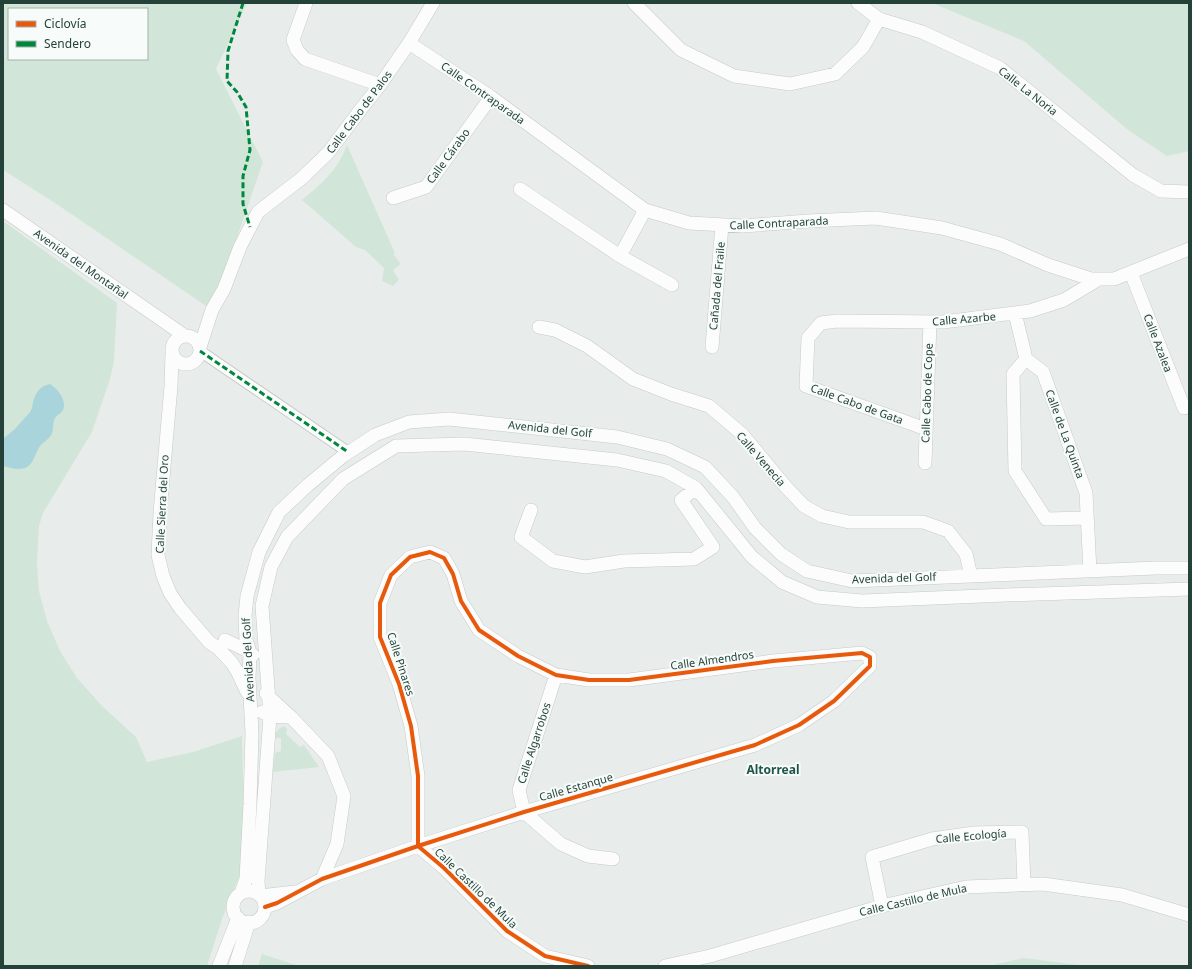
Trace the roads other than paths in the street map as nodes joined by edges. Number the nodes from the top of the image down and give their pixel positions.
1 (306, 3) edge
2 (433, 3) edge
3 (634, 3) edge
4 (858, 3) edge
5 (879, 19) junction
6 (409, 43) junction
7 (380, 85) junction
8 (491, 97) junction
9 (520, 189) dead end
10 (1189, 192) edge
11 (393, 198) dead end
12 (3, 210) edge
13 (645, 210) junction
14 (722, 225) junction
15 (1189, 249) edge
16 (620, 256) junction
17 (1130, 272) junction
18 (1100, 279) junction
19 (672, 285) dead end
20 (212, 310) junction
21 (1015, 313) junction
22 (159, 319) junction
23 (930, 322) junction
24 (821, 323) joint
25 (539, 327) dead end
26 (187, 336) junction
27 (712, 347) dead end
28 (200, 349) junction
29 (172, 350) junction
30 (1026, 360) junction
31 (187, 364) junction
32 (171, 386) junction
33 (1189, 406) edge
34 (926, 429) junction
35 (348, 452) junction
36 (925, 463) dead end
37 (696, 488) junction
38 (530, 510) dead end
39 (1088, 518) junction
40 (1189, 568) edge
41 (1090, 571) junction
42 (971, 576) junction
43 (1189, 589) edge
44 (262, 606) junction
45 (245, 616) junction
46 (221, 644) junction
47 (250, 652) junction
48 (870, 657) joint
49 (556, 675) junction
50 (269, 697) junction
51 (250, 699) junction
52 (270, 716) junction
53 (291, 717) junction
54 (524, 812) junction
55 (418, 846) junction
56 (613, 859) dead end
57 (322, 879) junction
58 (1024, 885) junction
59 (241, 893) junction
60 (261, 899) junction
61 (882, 906) junction
62 (1189, 915) edge
63 (243, 920) junction
64 (219, 966) edge
65 (235, 966) edge
66 (588, 966) edge
67 (665, 966) edge

1 - 7 street
2 - 6 street, Calle Cabo de Palos
3 - 5 street
4 - 5 street, Calle La Noria
5 - 10 street, Calle La Noria
6 - 7 street, Calle Cabo de Palos
6 - 8 street, Calle Contraparada
7 - 20 street, Calle Cabo de Palos
8 - 11 street, Calle Cárabo
8 - 13 street, Calle Contraparada
9 - 16 street
12 - 22 street, Avenida del Montañal
13 - 14 street, Calle Contraparada
13 - 16 street
14 - 18 street, Calle Contraparada
14 - 27 street, Cañada del Fraile
15 - 17 street, Calle Contraparada
16 - 19 street
17 - 18 street, Calle Contraparada
17 - 33 street, Calle Azalea
18 - 21 street, Calle Azarbe
20 - 26 street, Calle Cabo de Palos
20 - 28 street, Calle Cabo de Palos
21 - 23 street, Calle Azarbe
21 - 30 street
22 - 26 street, Avenida del Montañal
22 - 29 street, Avenida del Montañal
23 - 24 street, Calle Azarbe
23 - 34 street, Calle Cabo de Cope
24 - 34 street, Calle Cabo de Gata
25 - 42 street, Calle Venecia
26 - 28 street
26 - 29 street
28 - 31 street
28 - 35 street
29 - 31 street
29 - 32 street, Calle Sierra del Oro
30 - 39 street, Calle de La Quinta
30 - 39 street
31 - 32 street
32 - 46 street, Calle Sierra del Oro
34 - 36 street, Calle Cabo de Cope
35 - 42 street, Avenida del Golf
35 - 45 street, Avenida del Golf
37 - 38 street
37 - 43 street, Avenida del Golf
37 - 44 street, Avenida del Golf
39 - 41 street, Calle de La Quinta
40 - 41 street, Avenida del Golf
41 - 42 street, Avenida del Golf
44 - 47 street
44 - 50 street, Avenida del Golf
45 - 46 street
45 - 47 street, Avenida del Golf
46 - 47 street
46 - 51 street, Calle Sierra del Oro
47 - 50 street
47 - 51 street, Avenida del Golf
48 - 49 street, Calle Almendros
48 - 54 street, Calle Estanque
49 - 54 street, Calle Algarrobos
49 - 55 street, Calle Pinares
50 - 52 street, Avenida del Golf
50 - 53 street
51 - 52 street
51 - 59 street, Avenida del Golf
52 - 53 street
52 - 60 street, Avenida del Golf
53 - 57 street
54 - 55 street, Calle Estanque
54 - 56 street
55 - 57 street, Calle Estanque
55 - 66 street, Calle Castillo de Mula
57 - 60 street, Calle Estanque
58 - 61 street, Calle Castillo de Mula
58 - 61 street, Calle Ecología
58 - 62 street, Calle Castillo de Mula
59 - 60 street
59 - 63 street
60 - 63 street
61 - 67 street, Calle Castillo de Mula
63 - 64 street
63 - 65 street

